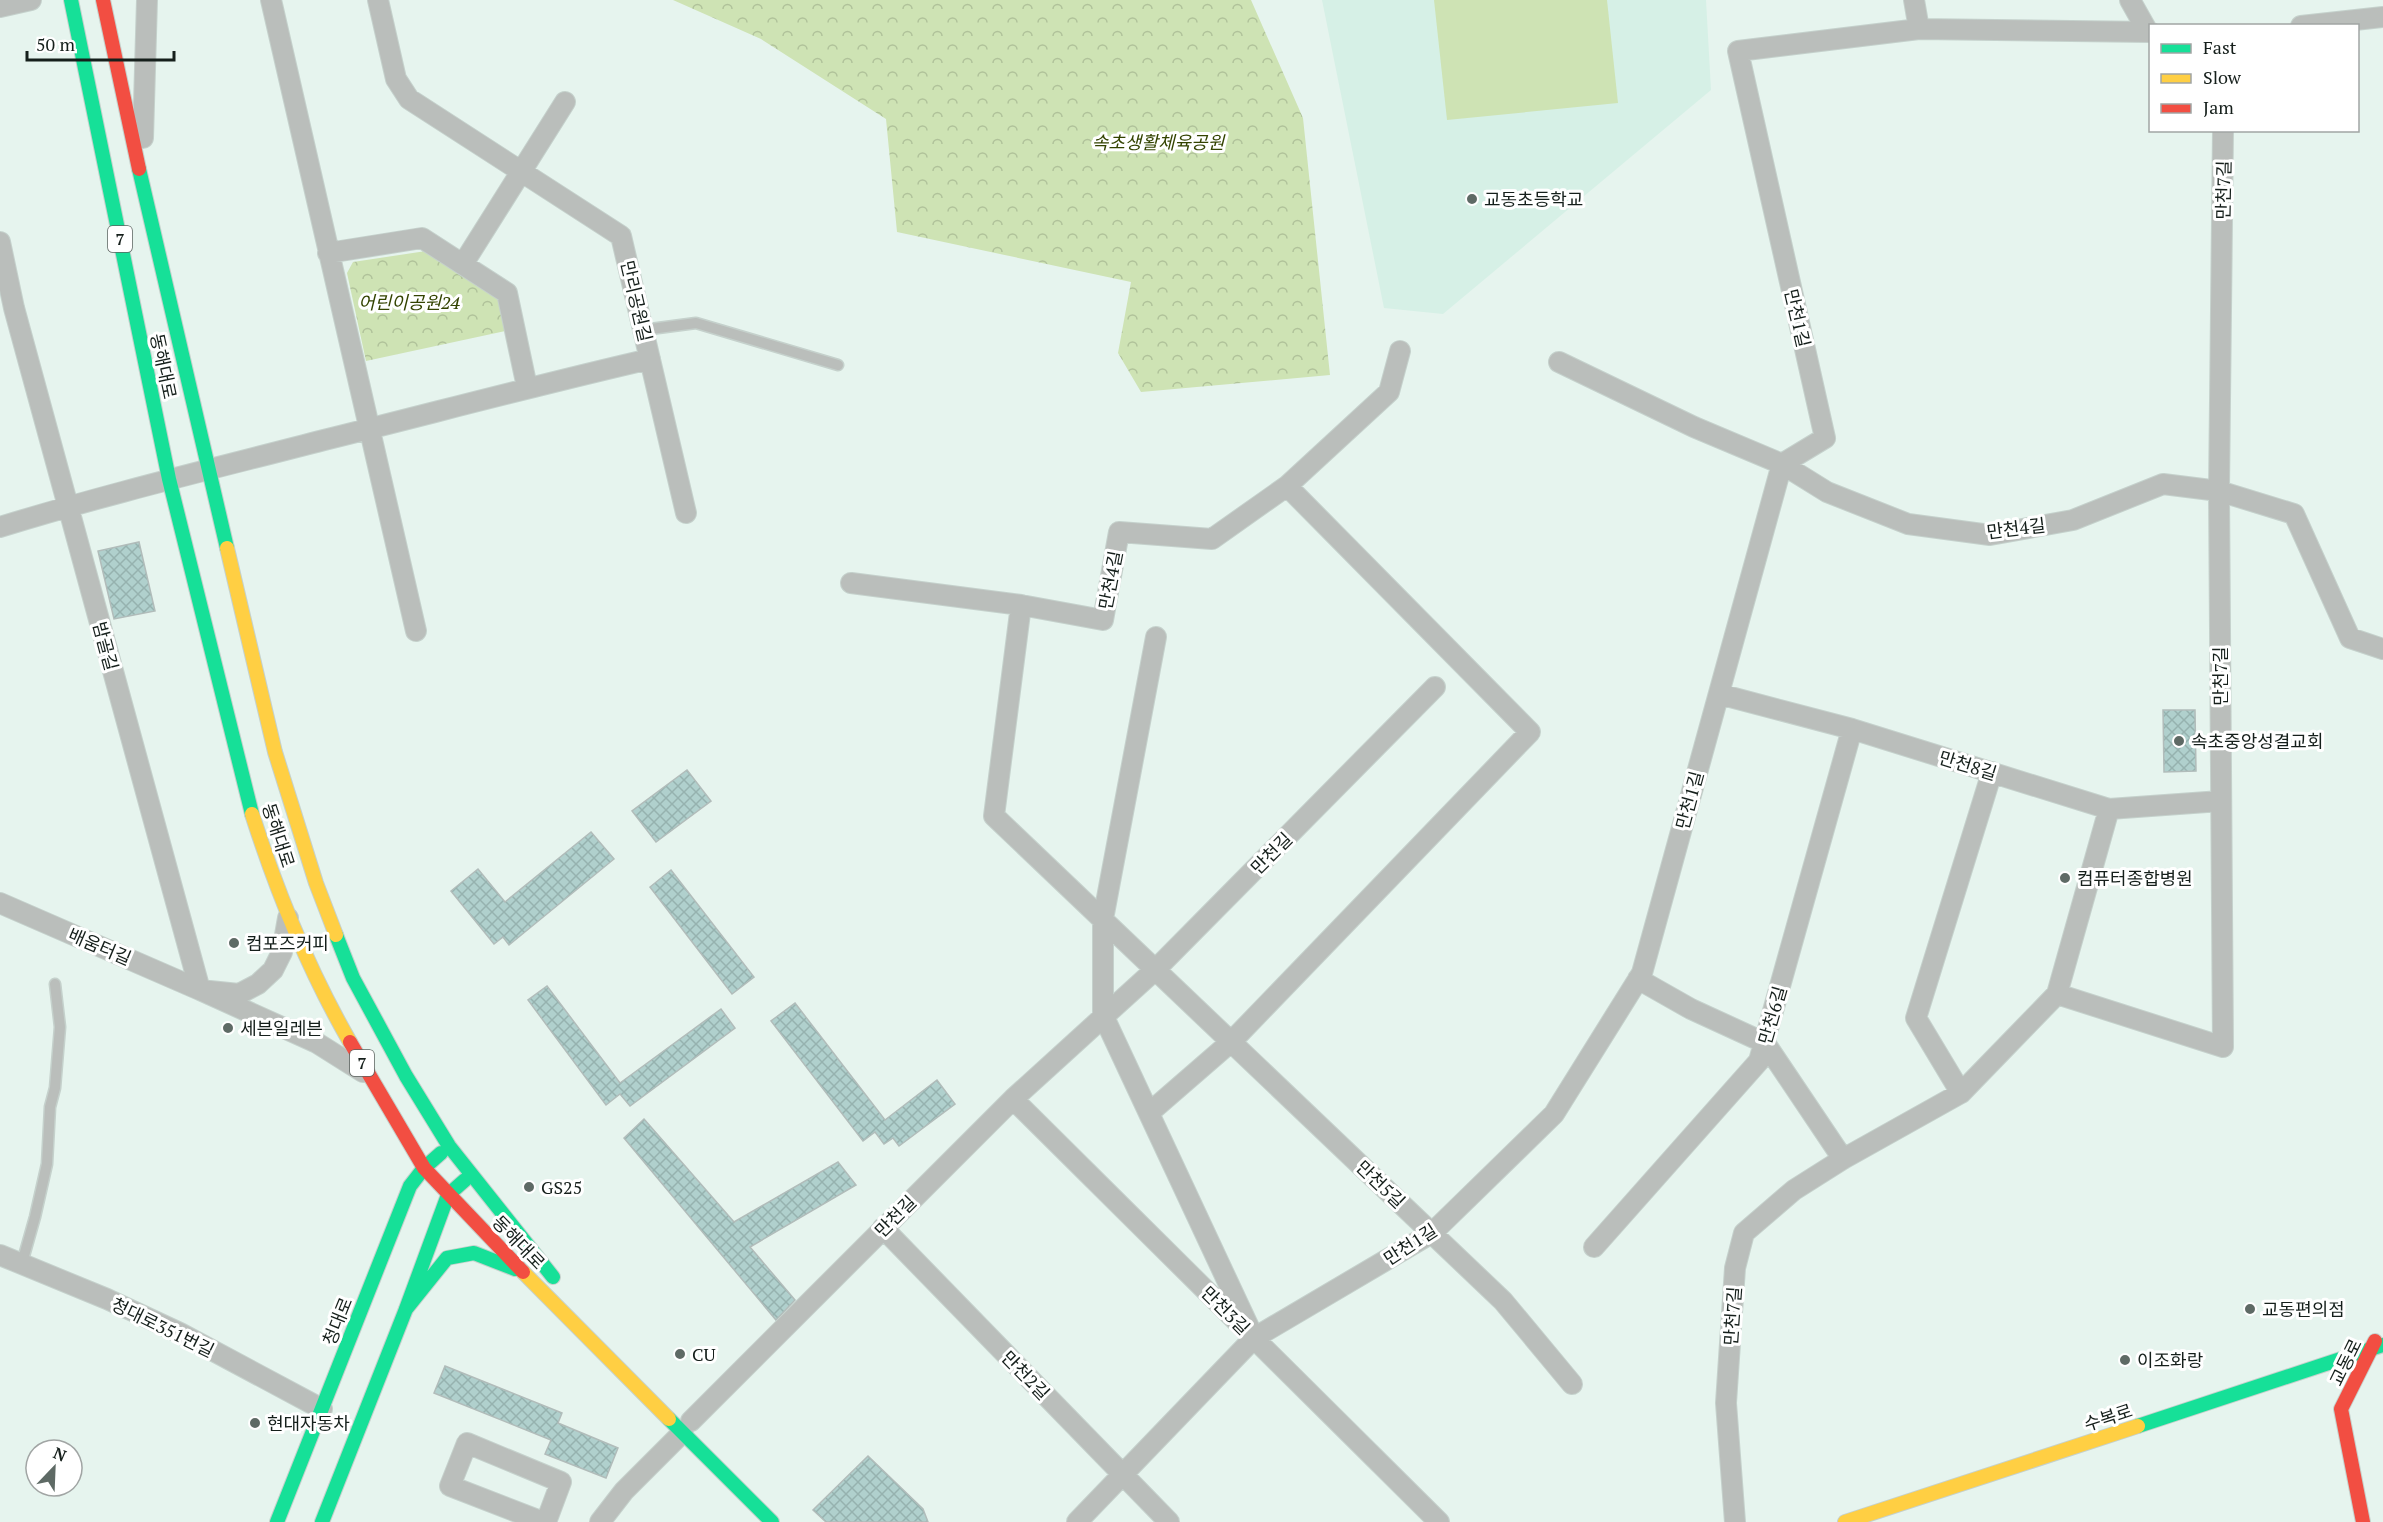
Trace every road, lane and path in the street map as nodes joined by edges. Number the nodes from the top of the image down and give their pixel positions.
1 (31, 0) edge
2 (71, 0) edge
3 (103, 0) edge
4 (147, 0) edge
5 (270, 0) edge
6 (378, 0) edge
7 (1914, 0) edge
8 (2130, 0) edge
9 (0, 7) edge
10 (2383, 17) edge
11 (2319, 24) edge
12 (1919, 29) junction
13 (2149, 32) edge
14 (565, 102) dead end
15 (2223, 132) edge
16 (521, 172) junction
17 (143, 186) junction
18 (0, 242) edge
19 (328, 253) junction
20 (463, 264) junction
21 (8, 319) edge
22 (643, 330) junction
23 (1400, 351) dead end
24 (650, 359) junction
25 (1558, 362) dead end
26 (838, 365) dead end
27 (527, 387) junction
28 (368, 429) junction
29 (1782, 464) junction
30 (209, 469) junction
31 (169, 479) junction
32 (1287, 486) junction
33 (2219, 491) junction
34 (68, 506) junction
35 (686, 513) dead end
36 (0, 527) edge
37 (851, 583) dead end
38 (1021, 605) junction
39 (416, 631) dead end
40 (1156, 637) dead end
41 (2383, 649) edge
42 (1435, 687) dead end
43 (1719, 694) junction
44 (1852, 729) junction
45 (1992, 772) junction
46 (2221, 801) junction
47 (2109, 809) junction
48 (0, 903) edge
49 (289, 915) junction
50 (1103, 919) junction
51 (1156, 969) junction
52 (1638, 979) junction
53 (55, 984) dead end
54 (200, 990) junction
55 (2056, 994) junction
56 (1103, 1015) junction
57 (1232, 1041) junction
58 (1765, 1043) junction
59 (368, 1074) junction
60 (1961, 1093) junction
61 (1013, 1099) junction
62 (1149, 1113) junction
63 (449, 1146) junction
64 (1843, 1159) junction
65 (424, 1168) junction
66 (471, 1173) junction
67 (448, 1195) junction
68 (883, 1228) junction
69 (1432, 1233) junction
70 (1594, 1247) dead end
71 (0, 1255) edge
72 (22, 1263) junction
73 (524, 1273) junction
74 (561, 1286) dead end
75 (406, 1309) junction
76 (2383, 1325) edge
77 (1254, 1338) junction
78 (2377, 1347) edge
79 (1572, 1384) dead end
80 (322, 1409) junction
81 (686, 1422) junction
82 (1123, 1475) junction
83 (1873, 1518) edge
84 (277, 1522) edge
85 (322, 1522) edge
86 (545, 1522) edge
87 (600, 1522) edge
88 (772, 1522) edge
89 (789, 1522) edge
90 (1077, 1522) edge
91 (1169, 1522) edge
92 (1439, 1522) edge
93 (1736, 1522) edge
94 (1845, 1522) edge
95 (2363, 1522) edge

1 - 9 street
2 - 31 main road, 동해대로 / 7
3 - 17 main road, 동해대로 / 7
4 - 17 street
5 - 19 street
6 - 16 street, 만리공원길
7 - 12 street
8 - 13 street, 만천1길
10 - 11 street
12 - 13 street, 만천1길
12 - 29 street, 만천1길
14 - 16 street
15 - 33 street, 만천7길
16 - 20 street
16 - 22 street, 만리공원길
17 - 30 main road, 동해대로 / 7
18 - 21 street, 밤골길
19 - 20 street
19 - 28 street
20 - 27 street
21 - 34 street, 밤골길
22 - 24 street, 만리공원길
22 - 26 lane
23 - 32 street, 만천4길
24 - 27 street, 만리공원길
24 - 35 street
25 - 29 street, 만천4길
27 - 28 street, 만리공원길
28 - 30 street, 만리공원길
28 - 39 street
29 - 33 street, 만천4길
29 - 43 street, 만천1길
30 - 31 street, 만리공원길
30 - 63 main road, 동해대로 / 7
31 - 34 street, 만리공원길
31 - 49 main road, 동해대로 / 7
32 - 38 street, 만천4길
32 - 57 street
33 - 41 street, 만천4길
33 - 46 street, 만천7길
34 - 36 street, 만리공원길
34 - 54 street, 밤골길
37 - 38 street
38 - 50 street
40 - 50 street
42 - 51 street, 만천길
43 - 44 street, 만천8길
43 - 52 street, 만천1길
44 - 45 street, 만천8길
44 - 58 street, 만천6길
45 - 47 street, 만천8길
45 - 60 street
46 - 47 street, 만천8길
46 - 55 street, 만천7길
47 - 55 street, 만천7길
48 - 54 street, 배움터길
49 - 54 street, 배움터길
49 - 59 main road, 동해대로 / 7
50 - 51 street, 만천5길
50 - 56 street
51 - 56 street, 만천길
51 - 57 street, 만천5길
52 - 58 street
52 - 69 street, 만천1길
53 - 72 lane
54 - 59 street, 배움터길
55 - 60 street, 만천7길
56 - 61 street, 만천길
56 - 62 street
57 - 62 street
57 - 69 street, 만천5길
58 - 64 street
58 - 70 street, 만천6길
59 - 65 main road, 동해대로 / 7
60 - 64 street, 만천7길
61 - 68 street, 만천길
61 - 77 street, 만천3길
62 - 77 street
63 - 65 main road, 청대로
63 - 66 main road, 동해대로 / 7
64 - 93 street, 만천7길
65 - 67 main road, 동해대로 / 7
65 - 80 main road, 청대로
66 - 67 main road
66 - 74 main road, 동해대로 / 7
67 - 73 main road, 동해대로 / 7
67 - 75 main road
68 - 81 street, 만천길
68 - 82 street, 만천2길
69 - 77 street, 만천1길
69 - 79 street, 만천5길
71 - 72 street, 청대로351번길
72 - 80 street, 청대로351번길
73 - 75 main road
73 - 81 main road, 동해대로 / 7
75 - 85 main road
76 - 78 main road, 교동로
77 - 82 street, 만천1길
77 - 92 street, 만천3길
78 - 83 main road, 수복로
78 - 95 main road, 교동로
80 - 84 main road, 청대로
81 - 87 street, 만천길
81 - 88 main road, 동해대로 / 7
81 - 89 main road, 동해대로 / 7
82 - 90 street, 만천1길
82 - 91 street, 만천2길
83 - 94 main road, 수복로
86 - 86 street

